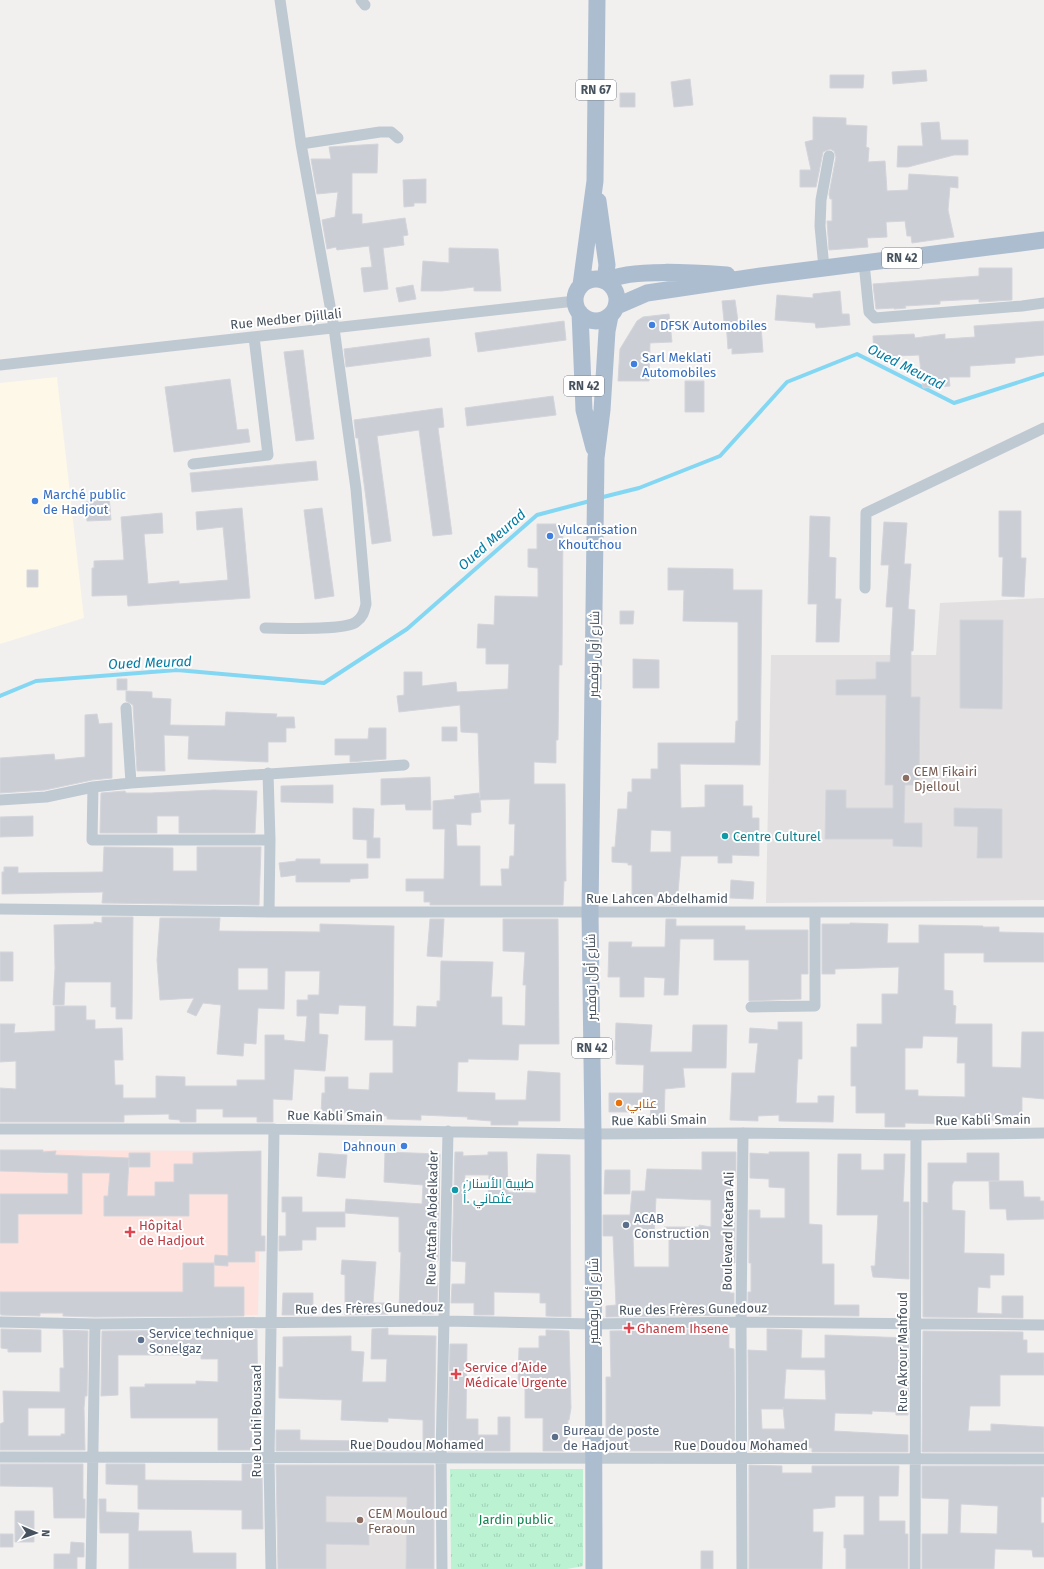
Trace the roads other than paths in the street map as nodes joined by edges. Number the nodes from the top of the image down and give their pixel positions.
1 (280, 0) edge
2 (597, 0) edge
3 (398, 138) dead end
4 (301, 144) junction
5 (829, 156) dead end
6 (595, 180) junction
7 (1044, 240) edge
8 (864, 263) junction
9 (824, 268) junction
10 (761, 276) junction
11 (606, 281) junction
12 (581, 285) junction
13 (1044, 303) edge
14 (578, 307) junction
15 (613, 311) junction
16 (334, 328) junction
17 (254, 337) junction
18 (0, 365) edge
19 (1044, 428) edge
20 (596, 463) junction
21 (193, 464) dead end
22 (865, 588) dead end
23 (265, 628) dead end
24 (126, 708) dead end
25 (404, 765) dead end
26 (268, 773) junction
27 (131, 783) junction
28 (94, 787) junction
29 (0, 800) edge
30 (270, 840) junction
31 (0, 909) edge
32 (269, 912) junction
33 (590, 912) junction
34 (815, 912) junction
35 (1044, 912) edge
36 (750, 1007) dead end
37 (0, 1129) edge
38 (274, 1129) junction
39 (448, 1131) junction
40 (743, 1133) junction
41 (1044, 1133) edge
42 (593, 1134) junction
43 (916, 1135) junction
44 (443, 1321) junction
45 (0, 1322) edge
46 (741, 1322) junction
47 (270, 1323) junction
48 (95, 1324) junction
49 (593, 1324) junction
50 (916, 1324) junction
51 (1044, 1325) edge
52 (0, 1457) edge
53 (441, 1457) junction
54 (93, 1458) junction
55 (594, 1458) junction
56 (270, 1459) junction
57 (916, 1459) junction
58 (1044, 1459) edge
59 (741, 1460) junction
60 (92, 1569) edge
61 (270, 1569) edge
62 (442, 1569) edge
63 (594, 1569) edge
64 (742, 1569) edge
65 (915, 1569) edge

1 - 4 street
2 - 6 main road, RN 67
3 - 4 street
4 - 16 street
5 - 9 street
6 - 11 main road, RN 67
6 - 12 main road, RN 67
7 - 8 main road, RN 42
8 - 9 main road, RN 42
8 - 13 street
9 - 10 main road, RN 42
10 - 11 main road
10 - 15 main road
11 - 12 main road
11 - 15 main road
12 - 14 main road
14 - 15 main road
14 - 16 street, Rue Medber Djillali
14 - 20 main road, RN 42
15 - 20 main road, RN 42
16 - 17 street, Rue Medber Djillali
16 - 23 street
17 - 18 street, Rue Medber Djillali
17 - 21 street
19 - 22 street
20 - 33 main road, شارع أول نوفمبر / RN 42
24 - 27 street
25 - 26 street
26 - 27 street
26 - 30 street
27 - 28 street
28 - 29 street
28 - 30 street
30 - 32 street
31 - 32 street, Rue Lahcen Abdelhamid
32 - 33 street, Rue Lahcen Abdelhamid
33 - 34 street, Rue Lahcen Abdelhamid
33 - 42 main road, شارع أول نوفمبر / RN 42
34 - 35 street, Rue Lahcen Abdelhamid
34 - 36 street
37 - 38 street, Rue Kabli Smain
38 - 39 street, Rue Kabli Smain
38 - 47 street, Rue Louhi Bousaad
39 - 42 street, Rue Kabli Smain
39 - 44 street, Rue Attafia Abdelkader
40 - 42 street, Rue Kabli Smain
40 - 43 street, Rue Kabli Smain
40 - 46 street, Boulevard Ketara Ali
41 - 43 street, Rue Kabli Smain
42 - 49 main road, شارع أول نوفمبر / RN 42
43 - 50 street, Rue Akrour Mahfoud
44 - 47 street, Rue des Frères Gunedouz
44 - 49 street, Rue des Frères Gunedouz
44 - 53 street, Rue Attafia Abdelkader
45 - 48 street, Rue des Frères Gunedouz
46 - 49 street, Rue des Frères Gunedouz
46 - 50 street, Rue des Frères Gunedouz
46 - 59 street, Boulevard Ketara Ali
47 - 48 street, Rue des Frères Gunedouz
47 - 56 street, Rue Louhi Bousaad
48 - 54 street
49 - 55 main road, شارع أول نوفمبر / RN 42
50 - 51 street, Rue des Frères Gunedouz
50 - 57 street, Rue Akrour Mahfoud
52 - 54 street, Rue Doudou Mohamed
53 - 55 street, Rue Doudou Mohamed
53 - 56 street, Rue Doudou Mohamed
53 - 62 street, Rue Attafia Abdelkader
54 - 56 street, Rue Doudou Mohamed
54 - 60 street
55 - 59 street, Rue Doudou Mohamed
55 - 63 main road, شارع أول نوفمبر / RN 42
56 - 61 street, Rue Louhi Bousaad
57 - 58 street, Rue Doudou Mohamed
57 - 59 street, Rue Doudou Mohamed
57 - 65 street, Rue Akrour Mahfoud
59 - 64 street, Boulevard Ketara Ali

